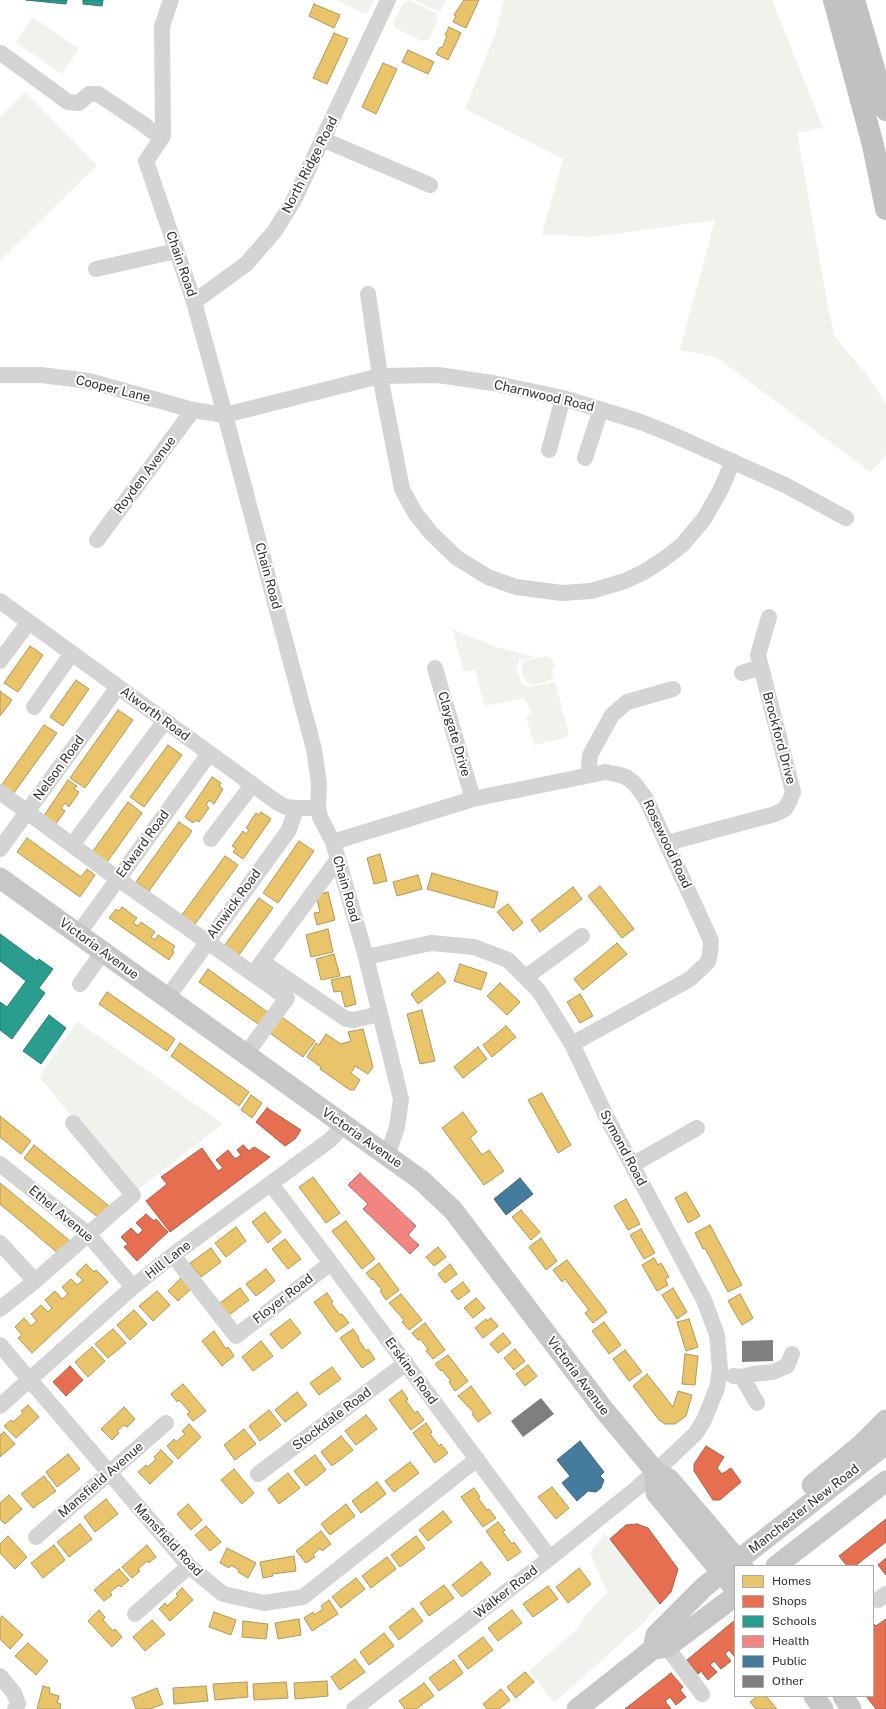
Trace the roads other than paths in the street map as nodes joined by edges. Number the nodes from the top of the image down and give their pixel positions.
1 (171, 0) edge
2 (388, 0) edge
3 (834, 0) edge
4 (854, 0) edge
5 (1, 53) edge
6 (886, 110) edge
7 (161, 138) junction
8 (324, 140) junction
9 (430, 185) dead end
10 (886, 209) edge
11 (176, 251) junction
12 (96, 269) dead end
13 (368, 294) dead end
14 (194, 302) junction
15 (0, 375) edge
16 (380, 376) junction
17 (563, 398) junction
18 (601, 409) junction
19 (193, 410) junction
20 (225, 415) junction
21 (549, 450) dead end
22 (585, 458) dead end
23 (733, 461) junction
24 (846, 518) dead end
25 (97, 540) dead end
26 (0, 601) edge
27 (769, 616) dead end
28 (29, 622) junction
29 (72, 654) junction
30 (0, 661) edge
31 (761, 667) junction
32 (435, 668) dead end
33 (742, 673) dead end
34 (118, 687) junction
35 (667, 695) dead end
36 (34, 707) dead end
37 (165, 721) junction
38 (209, 754) junction
39 (591, 775) junction
40 (252, 785) junction
41 (0, 792) edge
42 (473, 799) junction
43 (296, 808) junction
44 (318, 808) junction
45 (27, 812) junction
46 (211, 839) dead end
47 (333, 842) junction
48 (667, 843) junction
49 (72, 845) junction
50 (0, 849) edge
51 (338, 859) junction
52 (0, 878) edge
53 (118, 879) junction
54 (78, 934) junction
55 (582, 936) dead end
56 (207, 941) junction
57 (103, 952) junction
58 (366, 957) junction
59 (267, 965) dead end
60 (253, 974) junction
61 (526, 977) junction
62 (80, 984) dead end
63 (167, 998) junction
64 (379, 1014) junction
65 (572, 1044) junction
66 (246, 1054) junction
67 (73, 1123) dead end
68 (344, 1125) junction
69 (697, 1128) dead end
70 (387, 1156) junction
71 (0, 1164) edge
72 (632, 1165) junction
73 (271, 1184) junction
74 (88, 1234) junction
75 (0, 1243) edge
76 (173, 1255) junction
77 (331, 1263) junction
78 (35, 1281) junction
79 (133, 1287) junction
80 (0, 1309) edge
81 (0, 1345) edge
82 (792, 1354) dead end
83 (406, 1363) junction
84 (719, 1375) junction
85 (742, 1377) junction
86 (30, 1379) junction
87 (757, 1403) dead end
88 (0, 1406) edge
89 (886, 1420) edge
90 (166, 1423) dead end
91 (886, 1444) edge
92 (477, 1459) junction
93 (886, 1462) edge
94 (655, 1471) junction
95 (108, 1474) junction
96 (258, 1474) dead end
97 (886, 1481) edge
98 (822, 1495) junction
99 (825, 1527) junction
100 (36, 1537) dead end
101 (766, 1538) junction
102 (550, 1558) junction
103 (741, 1563) edge
104 (777, 1565) edge
105 (798, 1565) edge
106 (189, 1566) junction
107 (730, 1586) edge
108 (135, 1614) dead end
109 (660, 1648) junction
110 (0, 1676) edge
111 (702, 1694) dead end
112 (815, 1697) edge
113 (843, 1697) edge
114 (581, 1708) edge
115 (15, 1709) edge
116 (354, 1709) edge
117 (823, 1709) edge
118 (851, 1709) edge

1 - 7 street, Chain Road
2 - 8 street, North Ridge Road
3 - 10 highway
4 - 6 highway
5 - 7 street
7 - 11 street, Chain Road
8 - 9 street
8 - 14 street, North Ridge Road
11 - 12 street
11 - 14 street, Chain Road
13 - 16 street
14 - 20 street, Chain Road
15 - 19 street, Cooper Lane
16 - 17 street, Charnwood Road
16 - 20 street, Charnwood Road
16 - 23 street
17 - 18 street, Charnwood Road
17 - 21 street
18 - 22 street
18 - 23 street, Charnwood Road
19 - 20 street, Cooper Lane
19 - 25 street, Royden Avenue
20 - 44 street, Chain Road
23 - 24 street, Charnwood Road
26 - 28 street, Alworth Road
27 - 31 street, Brockford Drive
28 - 29 street, Alworth Road
28 - 30 street
29 - 34 street, Alworth Road
29 - 36 street
31 - 33 street
31 - 48 street, Brockford Drive
32 - 42 street, Claygate Drive
34 - 37 street, Alworth Road
34 - 45 street, Nelson Road
35 - 39 street
37 - 38 street, Alworth Road
37 - 49 street
38 - 40 street, Alworth Road
38 - 53 street, Edward Road
39 - 42 street, Rosewood Road
39 - 48 street, Rosewood Road
40 - 43 street, Alworth Road
40 - 46 street
41 - 45 street
42 - 47 street, Rosewood Road
43 - 44 street, Alworth Road
43 - 56 street, Alnwick Road
44 - 47 street, Chain Road
45 - 49 street
45 - 50 street, Nelson Road
47 - 51 street, Chain Road
48 - 65 street, Rosewood Road
49 - 53 street
51 - 58 street, Chain Road
51 - 60 street
52 - 54 main road, Victoria Avenue
53 - 54 street, Edward Road
53 - 56 street
54 - 57 main road, Victoria Avenue
55 - 61 street
56 - 60 street
56 - 63 street, Alnwick Road
57 - 62 street
57 - 63 main road, Victoria Avenue
58 - 61 street, Symond Road
58 - 64 street, Chain Road
59 - 64 street
60 - 66 street
61 - 65 street, Symond Road
63 - 66 main road, Victoria Avenue
64 - 70 street, Chain Road
65 - 72 street, Symond Road
66 - 68 main road, Victoria Avenue
67 - 74 street
68 - 70 main road, Victoria Avenue
68 - 73 street, Hill Lane
69 - 72 street
70 - 94 main road, Victoria Avenue
71 - 74 street, Ethel Avenue
72 - 84 street, Symond Road
73 - 76 street, Hill Lane
73 - 77 street, Erskine Road
74 - 78 street
74 - 79 street, Ethel Avenue
75 - 78 street
76 - 77 street, Floyer Road
76 - 79 street, Hill Lane
77 - 83 street, Erskine Road
78 - 80 street
79 - 86 street, Hill Lane
81 - 86 street, Mansfield Road
82 - 85 street
83 - 92 street, Erskine Road
83 - 96 street, Stockdale Road
84 - 85 street
84 - 94 street, Symond Road
85 - 87 street
86 - 88 street, Hill Lane
86 - 95 street, Mansfield Road
89 - 101 main road
90 - 95 street, Mansfield Avenue
91 - 98 main road, Manchester New Road
92 - 102 street, Erskine Road
92 - 106 street, Mansfield Road
93 - 98 main road
94 - 102 street, Walker Road
94 - 103 main road, Victoria Avenue
94 - 107 main road
95 - 100 street, Mansfield Avenue
95 - 106 street, Mansfield Road
97 - 99 main road
98 - 101 main road, Manchester New Road
99 - 104 main road
99 - 105 main road
101 - 103 main road, Manchester New Road
102 - 116 street, Walker Road
106 - 108 street
107 - 109 main road, Manchester New Road
109 - 111 street
109 - 114 main road
110 - 115 street
112 - 117 main road
113 - 118 main road

